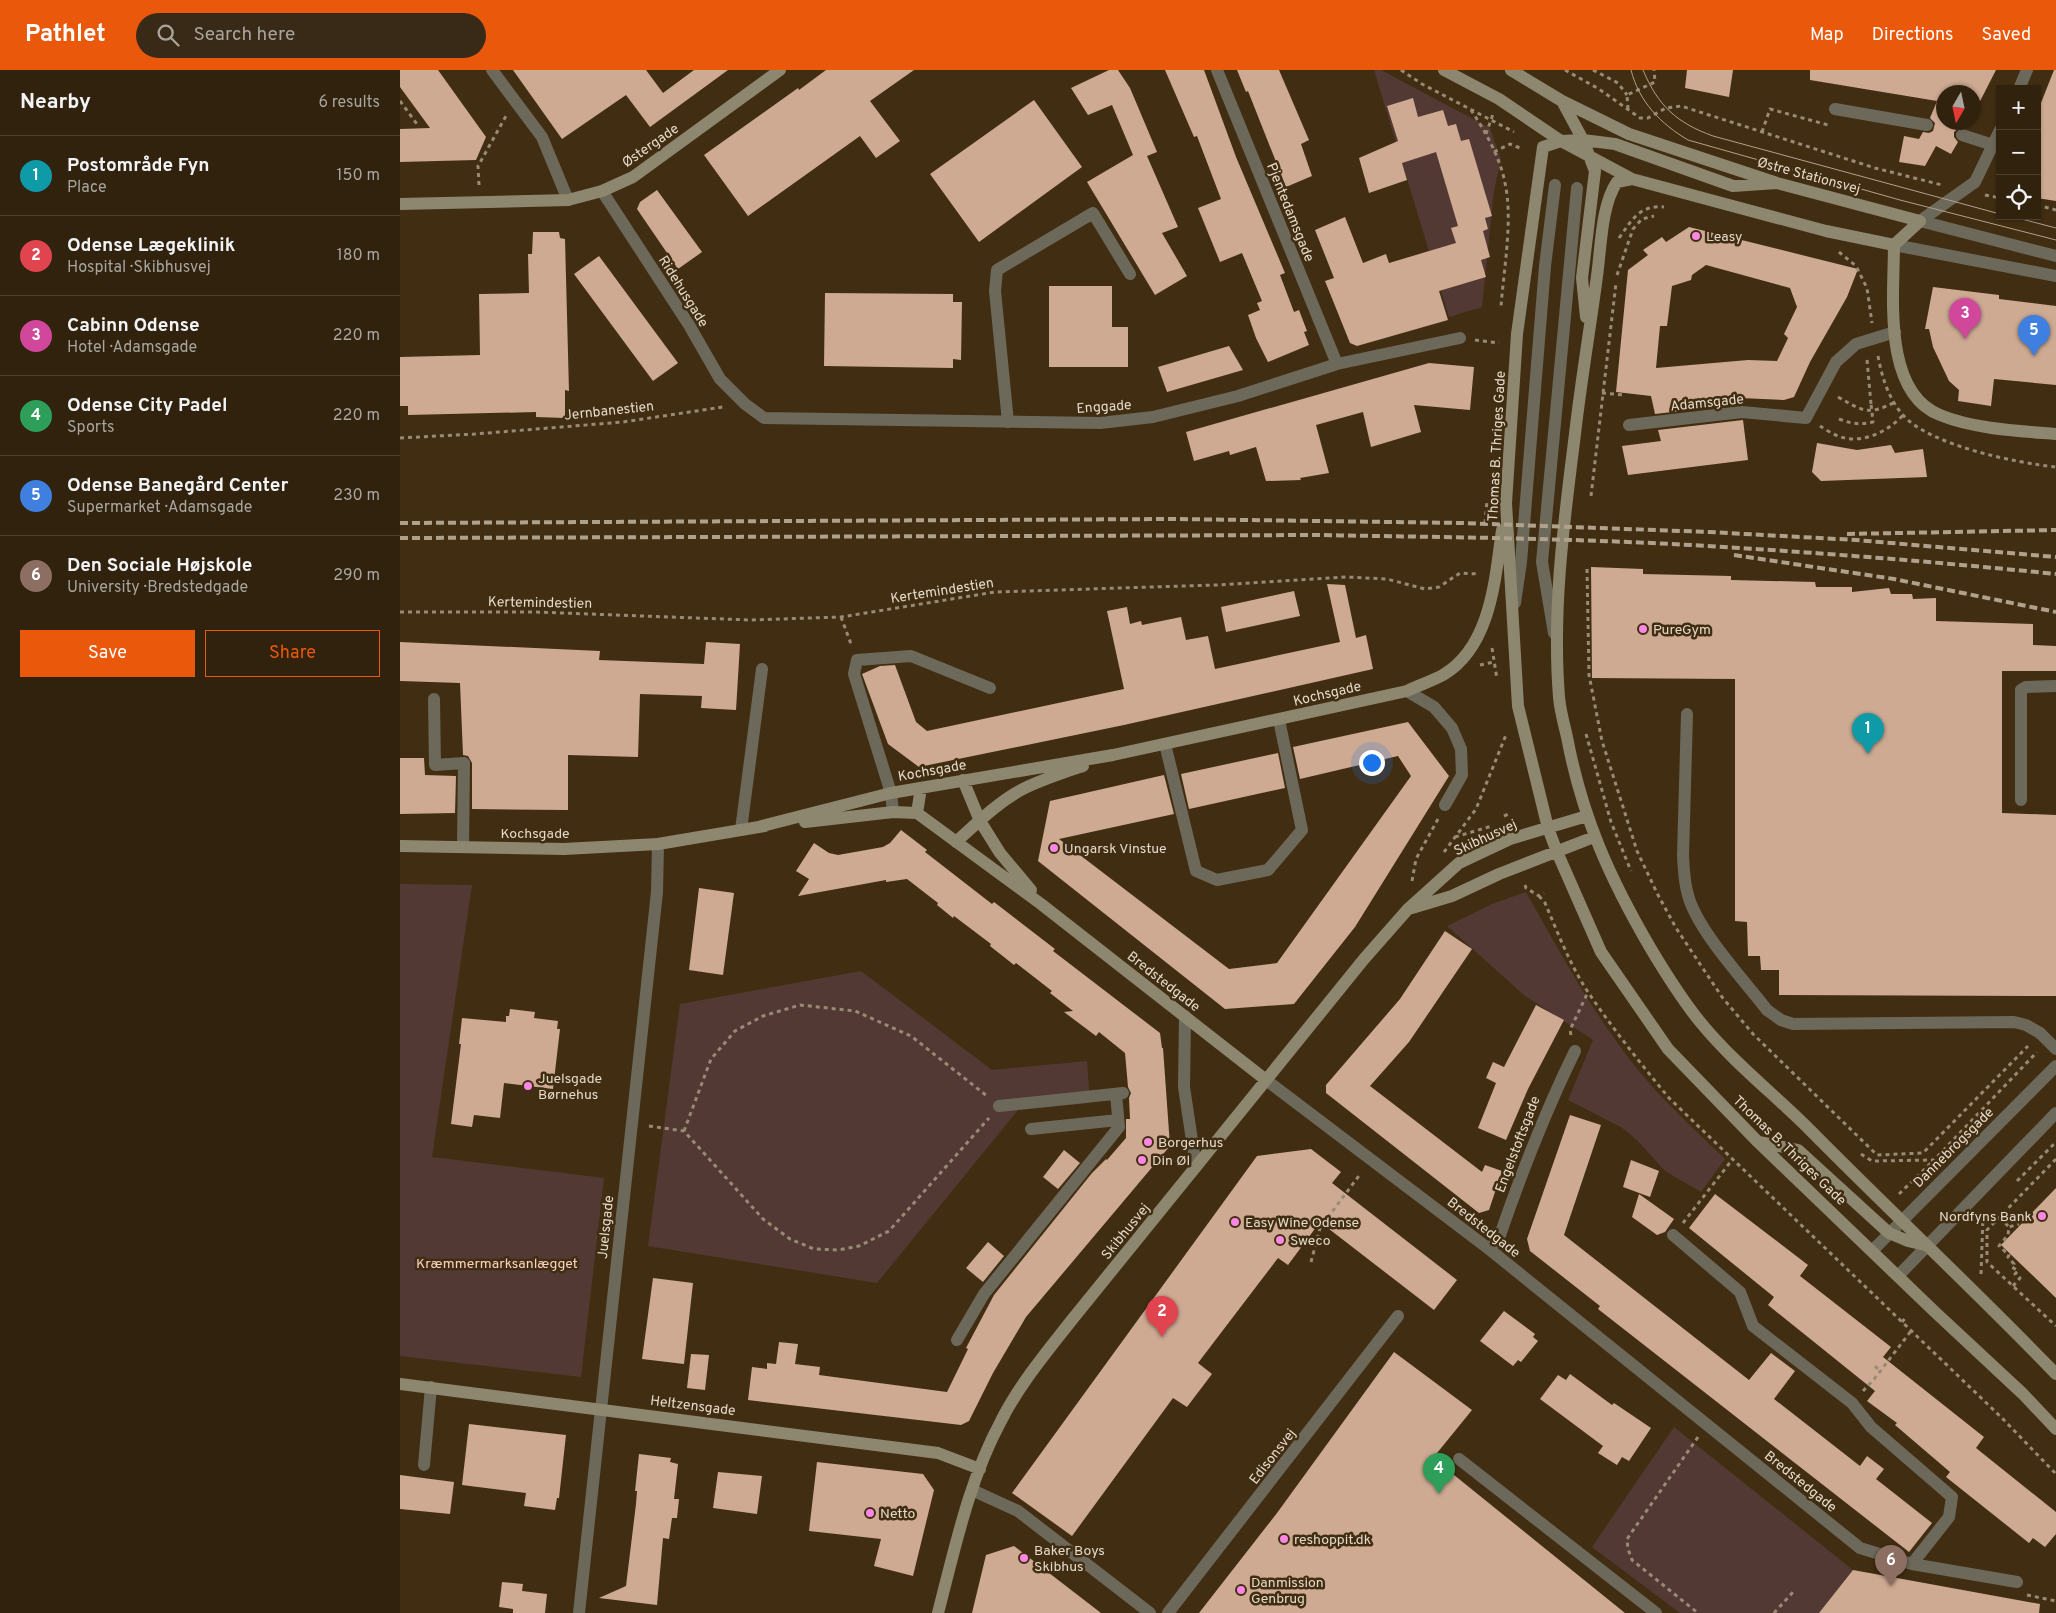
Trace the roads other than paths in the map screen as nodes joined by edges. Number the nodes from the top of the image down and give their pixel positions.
1 (492, 70) edge
2 (780, 70) edge
3 (1217, 70) edge
4 (1444, 70) edge
5 (1510, 70) edge
6 (2027, 70) edge
7 (2021, 85) edge
8 (1562, 101) junction
9 (1835, 109) road end
10 (1927, 125) dead end
11 (1962, 135) dead end
12 (1996, 139) edge
13 (1583, 140) junction
14 (1561, 141) junction
15 (1993, 145) junction
16 (1592, 158) junction
17 (1632, 179) junction
18 (1776, 183) junction
19 (1555, 185) dead end
20 (1577, 188) dead end
21 (602, 191) junction
22 (568, 200) junction
23 (400, 204) edge
24 (1920, 220) junction
25 (1894, 245) junction
26 (2056, 256) edge
27 (1130, 274) dead end
28 (2056, 276) edge
29 (1895, 332) junction
30 (1588, 336) junction
31 (1460, 338) road end
32 (1337, 364) junction
33 (745, 404) joint
34 (1008, 422) junction
35 (1629, 425) dead end
36 (2056, 434) edge
37 (1506, 503) junction
38 (1512, 622) junction
39 (1558, 660) junction
40 (762, 670) dead end
41 (2056, 686) edge
42 (990, 688) dead end
43 (1407, 690) junction
44 (434, 699) dead end
45 (1686, 714) dead end
46 (1279, 720) junction
47 (1165, 744) junction
48 (1113, 754) junction
49 (962, 780) junction
50 (921, 788) junction
51 (890, 793) junction
52 (2021, 800) dead end
53 (1446, 805) road end
54 (893, 812) junction
55 (917, 813) junction
56 (1587, 816) junction
57 (980, 821) junction
58 (758, 827) junction
59 (1548, 828) junction
60 (741, 830) junction
61 (1594, 837) junction
62 (956, 842) junction
63 (658, 844) junction
64 (400, 846) edge
65 (463, 847) junction
66 (1557, 852) junction
67 (1042, 904) junction
68 (1408, 909) junction
69 (1185, 1016) junction
70 (2048, 1041) edge
71 (1574, 1051) road end
72 (2056, 1066) edge
73 (1266, 1080) junction
74 (999, 1106) road end
75 (2056, 1113) edge
76 (1118, 1120) junction
77 (1031, 1129) dead end
78 (1758, 1142) junction
79 (1196, 1167) junction
80 (1900, 1221) junction
81 (1889, 1233) junction
82 (1673, 1235) dead end
83 (1927, 1246) junction
84 (1489, 1249) junction
85 (1872, 1250) junction
86 (1898, 1276) junction
87 (1398, 1316) dead end
88 (957, 1340) dead end
89 (2056, 1374) edge
90 (400, 1384) edge
91 (431, 1388) junction
92 (602, 1409) junction
93 (2056, 1429) edge
94 (1459, 1459) dead end
95 (424, 1465) dead end
96 (980, 1469) junction
97 (972, 1490) junction
98 (1912, 1564) junction
99 (2018, 1582) road end
100 (579, 1613) edge
101 (938, 1613) edge
102 (1150, 1613) edge
103 (1168, 1613) edge
104 (1656, 1613) edge

1 - 22 street
2 - 21 street, Østergade
3 - 32 street, Pjentedamsgade
4 - 14 street
5 - 8 street, Østre Stationsvej
6 - 7 street
8 - 13 street
8 - 18 street, Østre Stationsvej
9 - 10 street
11 - 15 street
12 - 15 street
13 - 14 street
13 - 16 street
13 - 18 street
14 - 16 street
14 - 37 street, Thomas B. Thriges Gade
15 - 24 street
16 - 17 street
16 - 30 street
17 - 25 street
17 - 30 street, Thomas B. Thriges Gade
18 - 24 street, Østre Stationsvej
19 - 38 street
20 - 39 street
21 - 22 street, Østergade
21 - 33 street, Ridehusgade
22 - 23 street, Østergade
24 - 25 street
24 - 26 street, Østre Stationsvej
25 - 28 street
25 - 29 street
27 - 34 street
29 - 35 street, Adamsgade
29 - 36 street
30 - 39 street, Thomas B. Thriges Gade
31 - 32 street, Enggade
32 - 34 street, Enggade
33 - 34 street, Enggade
37 - 38 street, Thomas B. Thriges Gade
37 - 43 street, Kochsgade
38 - 59 street, Thomas B. Thriges Gade
39 - 56 street, Thomas B. Thriges Gade
40 - 60 street
41 - 52 street
42 - 51 street
43 - 46 street, Kochsgade
43 - 53 street
44 - 65 street
45 - 70 street
46 - 47 street, Kochsgade
46 - 47 street
47 - 48 street, Kochsgade
48 - 49 street, Kochsgade
48 - 57 street, Kochsgade
49 - 50 street, Kochsgade
49 - 57 street, Bredstedgade
50 - 51 street, Kochsgade
50 - 55 street
51 - 54 street
51 - 58 street, Kochsgade
54 - 55 street, Kochsgade
54 - 58 street, Kochsgade
55 - 62 street, Bredstedgade
56 - 59 street, Skibhusvej
56 - 61 street, Thomas B. Thriges Gade
57 - 62 street, Kochsgade
57 - 67 street, Bredstedgade
58 - 60 street, Kochsgade
59 - 66 street, Thomas B. Thriges Gade
59 - 68 street, Skibhusvej
60 - 63 street, Kochsgade
61 - 66 street
61 - 80 street, Thomas B. Thriges Gade
62 - 67 street, Bredstedgade
63 - 65 street, Kochsgade
63 - 92 street, Juelsgade
64 - 65 street, Kochsgade
66 - 68 street
66 - 78 street, Thomas B. Thriges Gade
67 - 69 street, Bredstedgade
68 - 73 street, Skibhusvej
69 - 73 street, Bredstedgade
69 - 79 street
71 - 84 street, Engelstoftsgade
72 - 80 street, Dannebrogsgade
73 - 79 street, Skibhusvej
73 - 84 street, Bredstedgade
74 - 76 street
75 - 83 street
76 - 77 street
76 - 88 street
78 - 81 street
78 - 85 street, Thomas B. Thriges Gade
79 - 96 street, Skibhusvej
80 - 81 street, Dannebrogsgade
80 - 83 street, Thomas B. Thriges Gade
81 - 83 street
81 - 85 street, Dannebrogsgade
82 - 98 street
83 - 86 street
83 - 89 street, Thomas B. Thriges Gade
84 - 98 street, Bredstedgade
85 - 86 street, Thomas B. Thriges Gade
86 - 93 street, Thomas B. Thriges Gade
87 - 103 street, Edisonsvej
90 - 91 street, Heltzensgade
91 - 92 street, Heltzensgade
91 - 95 street
92 - 96 street, Heltzensgade
92 - 100 street, Juelsgade
94 - 104 street
96 - 97 street, Skibhusvej
97 - 101 street, Skibhusvej
97 - 102 street
98 - 99 street, Bredstedgade

